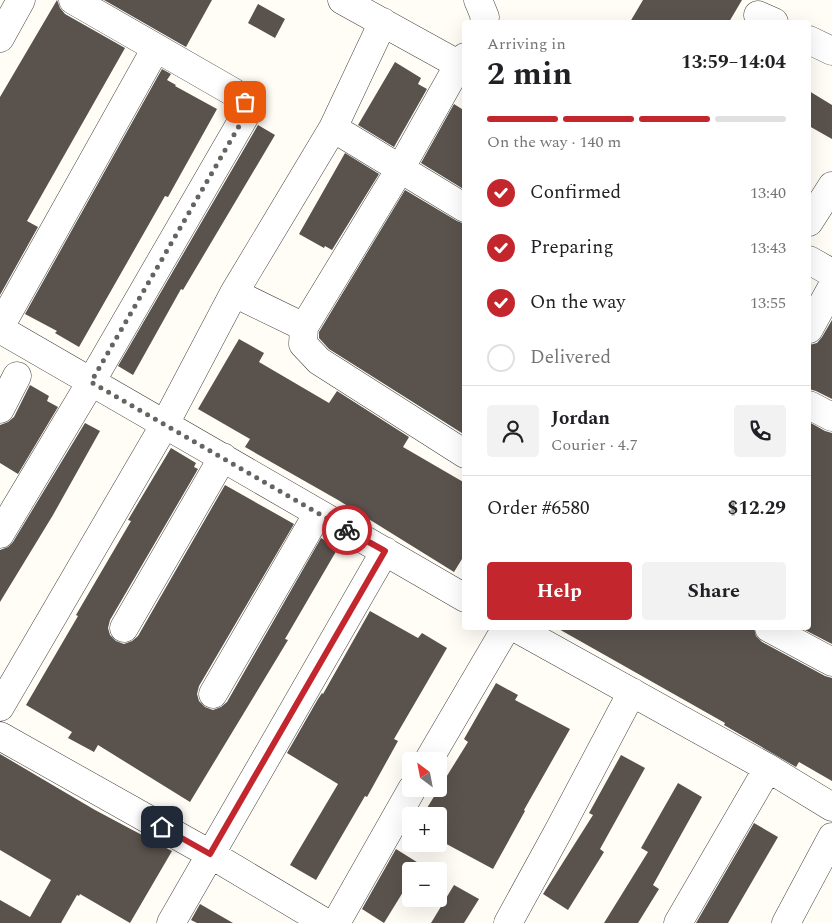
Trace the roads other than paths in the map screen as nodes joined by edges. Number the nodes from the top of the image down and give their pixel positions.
1 (21, 0) edge
2 (73, 0) edge
3 (342, 0) edge
4 (478, 0) edge
5 (484, 20) edge
6 (383, 22) junction
7 (0, 38) edge
8 (811, 41) edge
9 (156, 48) junction
10 (832, 52) edge
11 (462, 62) edge
12 (462, 65) edge
13 (334, 128) junction
14 (400, 169) junction
15 (832, 186) edge
16 (462, 206) edge
17 (811, 219) edge
18 (811, 261) edge
19 (832, 273) edge
20 (832, 287) edge
21 (234, 294) junction
22 (811, 324) edge
23 (304, 327) junction
24 (0, 328) edge
25 (17, 376) dead end
26 (91, 382) junction
27 (811, 406) edge
28 (0, 409) edge
29 (832, 418) edge
30 (165, 424) junction
31 (462, 452) edge
32 (223, 457) junction
33 (318, 513) junction
34 (0, 534) edge
35 (385, 551) junction
36 (462, 596) edge
37 (124, 628) dead end
38 (505, 630) edge
39 (521, 630) edge
40 (774, 630) edge
41 (832, 662) edge
42 (632, 692) junction
43 (213, 694) dead end
44 (0, 707) edge
45 (0, 736) edge
46 (433, 752) edge
47 (768, 768) junction
48 (407, 798) edge
49 (832, 807) edge
50 (832, 837) edge
51 (210, 854) junction
52 (170, 923) edge
53 (326, 923) edge
54 (336, 923) edge
55 (508, 923) edge
56 (678, 923) edge
57 (786, 923) edge

1 - 7 lane
2 - 9 lane
3 - 6 lane
4 - 5 lane
6 - 11 lane
6 - 13 lane
8 - 10 lane
9 - 24 lane
9 - 26 lane
12 - 14 lane
13 - 14 lane
13 - 21 lane
14 - 16 lane
14 - 23 lane
15 - 17 lane
18 - 19 lane
20 - 22 lane
21 - 23 lane
21 - 30 lane
23 - 31 lane
24 - 26 lane
25 - 28 lane
26 - 30 lane
26 - 34 lane
27 - 29 lane
30 - 32 lane
30 - 44 lane
32 - 33 lane
32 - 37 lane
33 - 35 lane
33 - 43 lane
35 - 36 lane
35 - 51 lane
38 - 46 lane
39 - 42 lane
40 - 41 lane
42 - 47 lane
42 - 55 lane
45 - 51 lane
47 - 49 lane
47 - 56 lane
48 - 54 lane
50 - 57 lane
51 - 52 lane
51 - 53 lane

